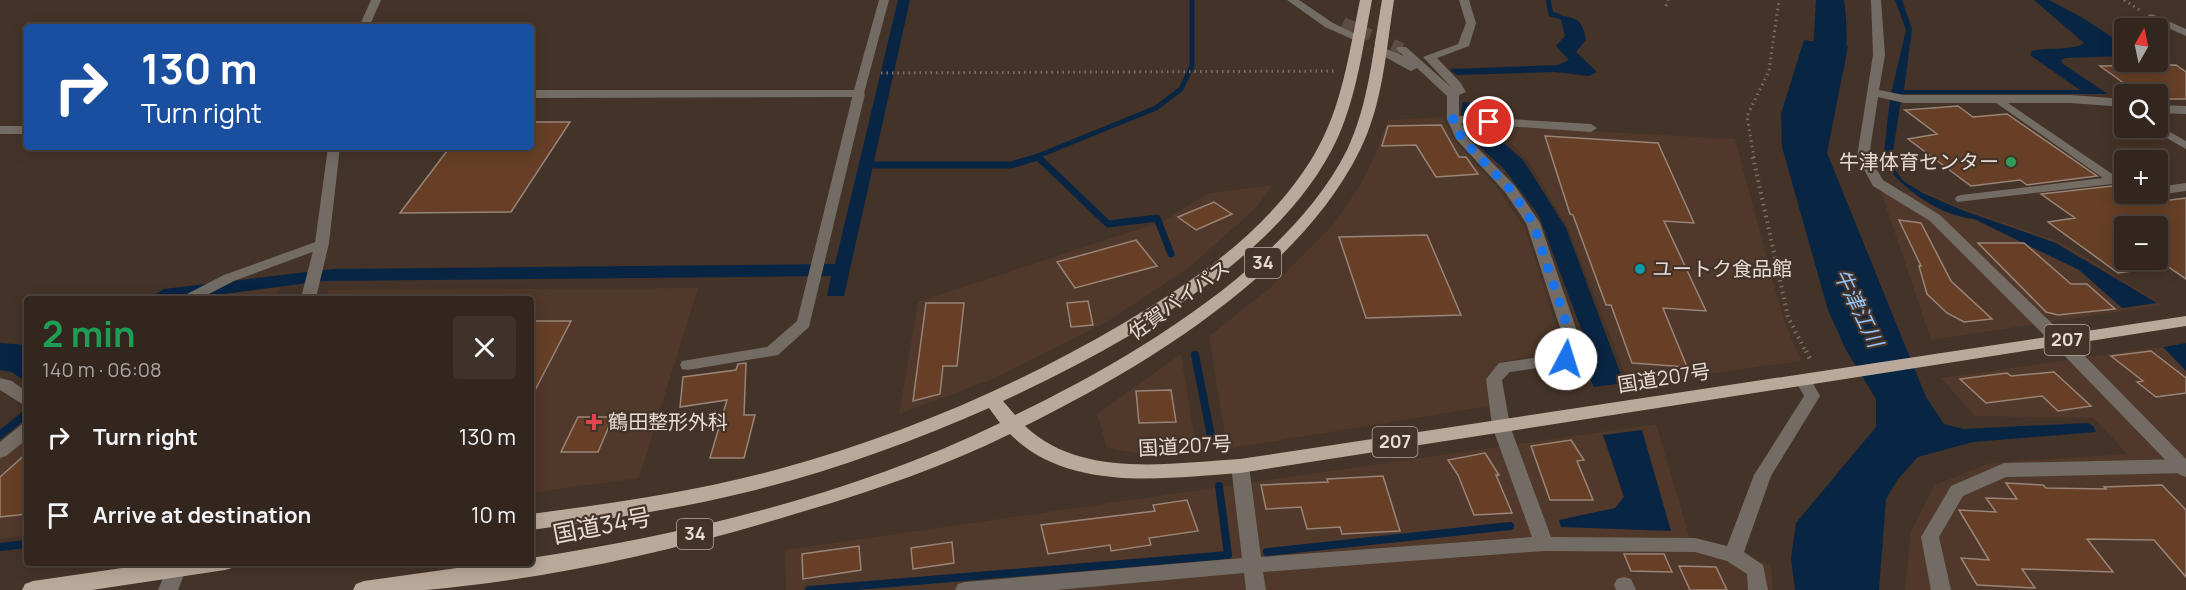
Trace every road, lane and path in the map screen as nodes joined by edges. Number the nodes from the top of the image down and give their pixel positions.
1 (376, 0) edge
2 (884, 0) edge
3 (1292, 0) edge
4 (1307, 0) edge
5 (1366, 0) edge
6 (1388, 0) edge
7 (1464, 0) edge
8 (1668, 0) edge
9 (1779, 0) edge
10 (1876, 0) edge
11 (1666, 6) dead end
12 (2152, 17) dead end
13 (1343, 23) tunnel mouth
14 (365, 24) edge
15 (2186, 33) edge
16 (1358, 38) junction
17 (1379, 49) junction
18 (1402, 49) tunnel mouth
19 (865, 73) junction
20 (1350, 73) junction
21 (534, 94) edge
22 (859, 94) junction
23 (1880, 94) junction
24 (1996, 98) junction
25 (2114, 103) edge
26 (1453, 107) junction
27 (2168, 110) edge
28 (2186, 110) edge
29 (1591, 128) dead end
30 (0, 130) edge
31 (24, 130) edge
32 (2168, 136) edge
33 (2186, 146) edge
34 (333, 150) edge
35 (2114, 181) edge
36 (2114, 184) edge
37 (2186, 188) edge
38 (2168, 190) edge
39 (1961, 199) dead end
40 (321, 244) junction
41 (309, 294) edge
42 (194, 296) edge
43 (2186, 321) edge
44 (2060, 341) junction
45 (688, 365) dead end
46 (1811, 379) junction
47 (0, 384) edge
48 (24, 399) edge
49 (992, 400) junction
50 (1013, 425) junction
51 (1501, 426) junction
52 (24, 432) edge
53 (0, 452) edge
54 (1240, 466) junction
55 (2185, 468) edge
56 (534, 521) edge
57 (1544, 544) junction
58 (1733, 555) junction
59 (534, 564) edge
60 (1252, 565) junction
61 (179, 566) edge
62 (523, 566) edge
63 (33, 590) edge
64 (168, 590) edge
65 (364, 590) edge
66 (965, 590) edge
67 (1256, 590) edge
68 (1758, 590) edge
69 (1941, 590) edge

1 - 14 street
2 - 19 street
3 - 16 street
4 - 13 street
5 - 16 highway, 佐賀バイパス / 34
6 - 17 highway, 佐賀バイパス / 34
7 - 26 street
8 - 11 path
9 - 46 path
10 - 23 street
12 - 15 street
16 - 20 highway, 佐賀バイパス / 34
17 - 26 street
17 - 50 highway, 佐賀バイパス / 34
18 - 26 street
19 - 20 path
19 - 22 street
20 - 49 highway, 佐賀バイパス / 34
21 - 22 street
22 - 45 street
23 - 24 street
23 - 44 street
24 - 25 street
24 - 35 lane
26 - 29 street
26 - 51 street
27 - 28 street
30 - 31 street
32 - 33 lane
34 - 40 street
36 - 39 lane
37 - 38 lane
40 - 41 street
40 - 42 street
43 - 44 highway, 国道207号 / 207
44 - 46 highway, 国道207号 / 207
44 - 55 street
46 - 51 highway, 国道207号 / 207
46 - 58 street
47 - 48 street
49 - 50 highway, 国道207号 / 207
49 - 56 highway, 国道34号 / 34
50 - 54 highway, 国道207号 / 207
50 - 59 highway, 国道34号 / 34
51 - 54 highway, 国道207号 / 207
51 - 57 street
52 - 53 street
54 - 60 street
55 - 69 street
57 - 58 street
57 - 60 street
58 - 68 street
60 - 66 street
60 - 67 street
61 - 63 highway
61 - 64 street
62 - 65 highway, 国道34号 / 34

